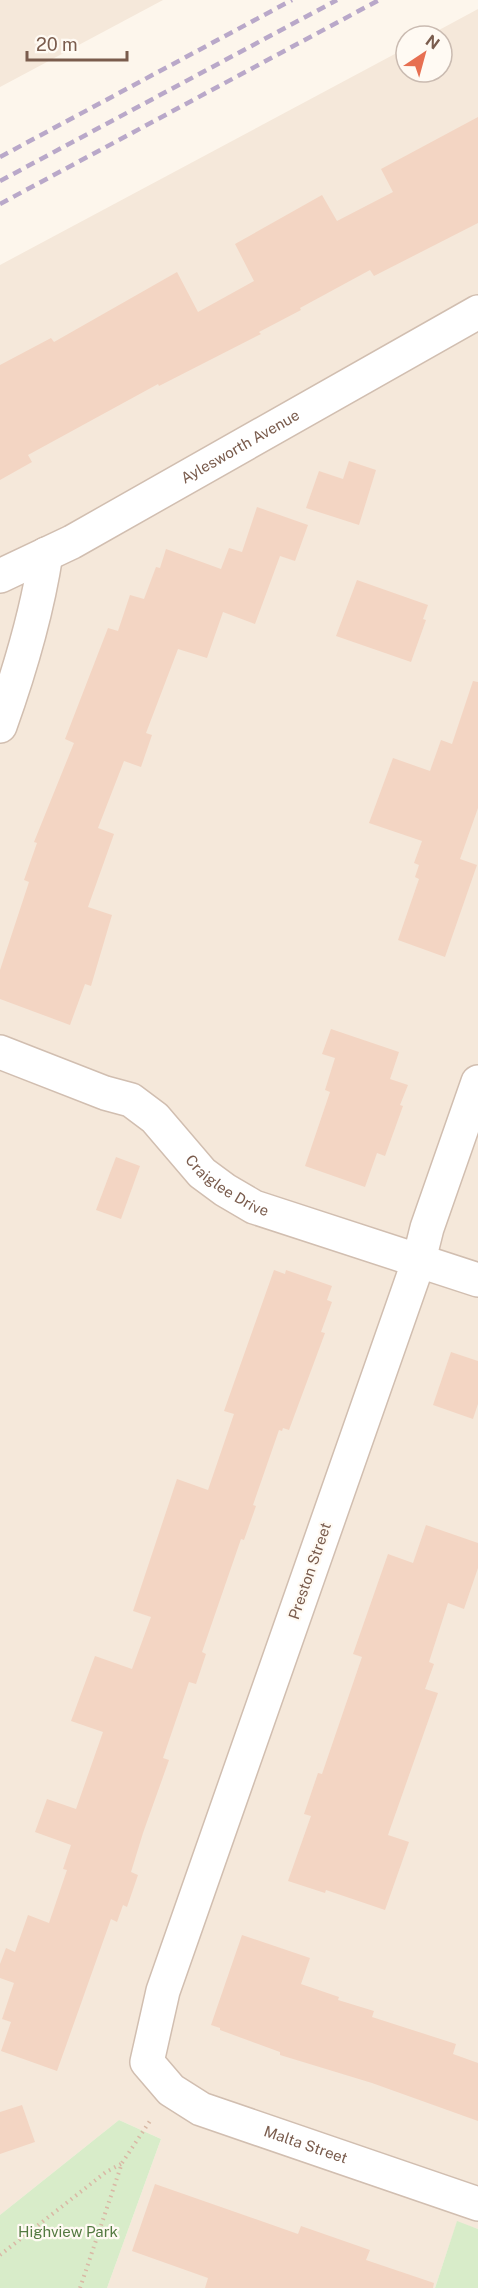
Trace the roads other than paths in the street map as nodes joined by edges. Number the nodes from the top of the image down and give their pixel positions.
1 (478, 312) edge
2 (46, 554) junction
3 (0, 576) edge
4 (0, 726) edge
5 (0, 1052) edge
6 (478, 1082) edge
7 (420, 1260) junction
8 (478, 1280) edge
9 (147, 2062) joint
10 (478, 2204) edge

1 - 2 street, Aylesworth Avenue
2 - 3 street, Aylesworth Avenue
2 - 4 street
5 - 7 street, Craiglee Drive
6 - 7 street, Preston Street
7 - 8 street, Craiglee Drive
7 - 9 street, Preston Street
9 - 10 street, Malta Street

